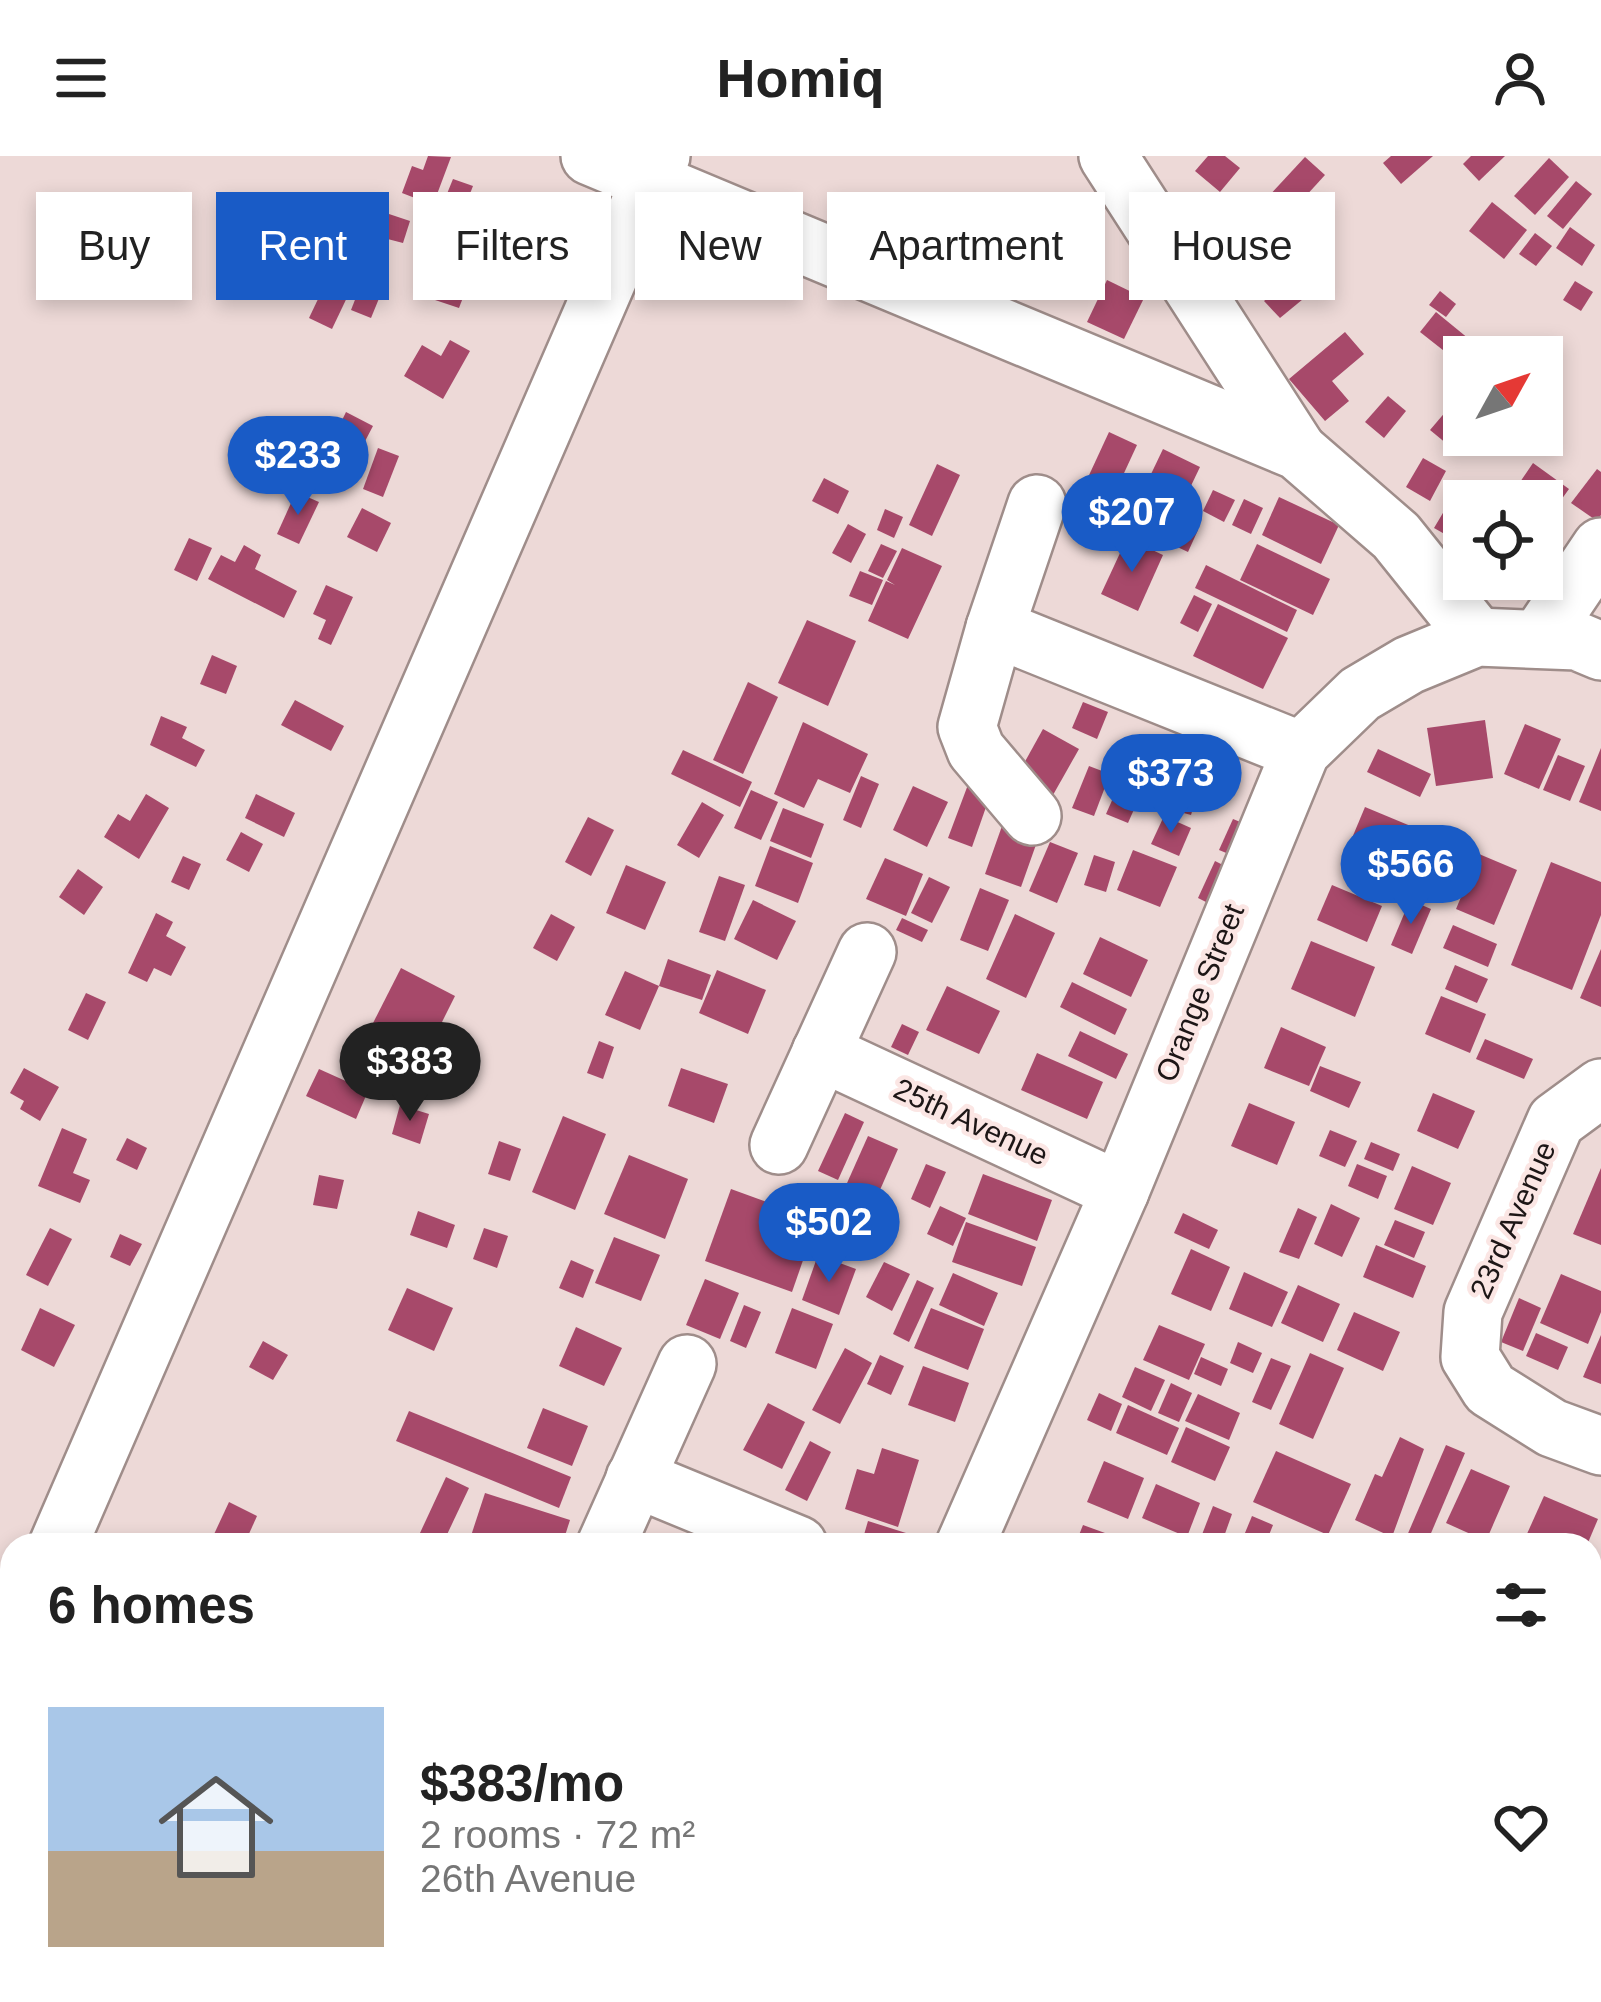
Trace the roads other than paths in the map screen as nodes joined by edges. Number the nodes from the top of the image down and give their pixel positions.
1 (590, 156) edge
2 (1108, 156) edge
3 (655, 169) edge
4 (1298, 451) junction
5 (1037, 504) dead end
6 (1601, 547) edge
7 (995, 628) junction
8 (1477, 637) junction
9 (1539, 639) junction
10 (1601, 651) edge
11 (1301, 751) junction
12 (1032, 816) dead end
13 (867, 952) dead end
14 (821, 1052) junction
15 (1601, 1088) edge
16 (779, 1145) dead end
17 (1120, 1191) junction
18 (687, 1364) dead end
19 (1601, 1446) edge
20 (635, 1478) junction
21 (63, 1533) edge
22 (611, 1533) edge
23 (769, 1533) edge
24 (970, 1533) edge

1 - 3 street
2 - 4 street
3 - 4 street
3 - 21 street
4 - 8 street
5 - 7 street
6 - 9 street
7 - 11 street
7 - 12 street
8 - 9 street, Orange Street
8 - 11 street, Orange Street
9 - 10 street, Orange Street
11 - 17 street, Orange Street
13 - 14 street
14 - 16 street
14 - 17 street, 25th Avenue
15 - 19 street, 23rd Avenue
17 - 24 street, Orange Street
18 - 20 street
20 - 22 street
20 - 23 street

